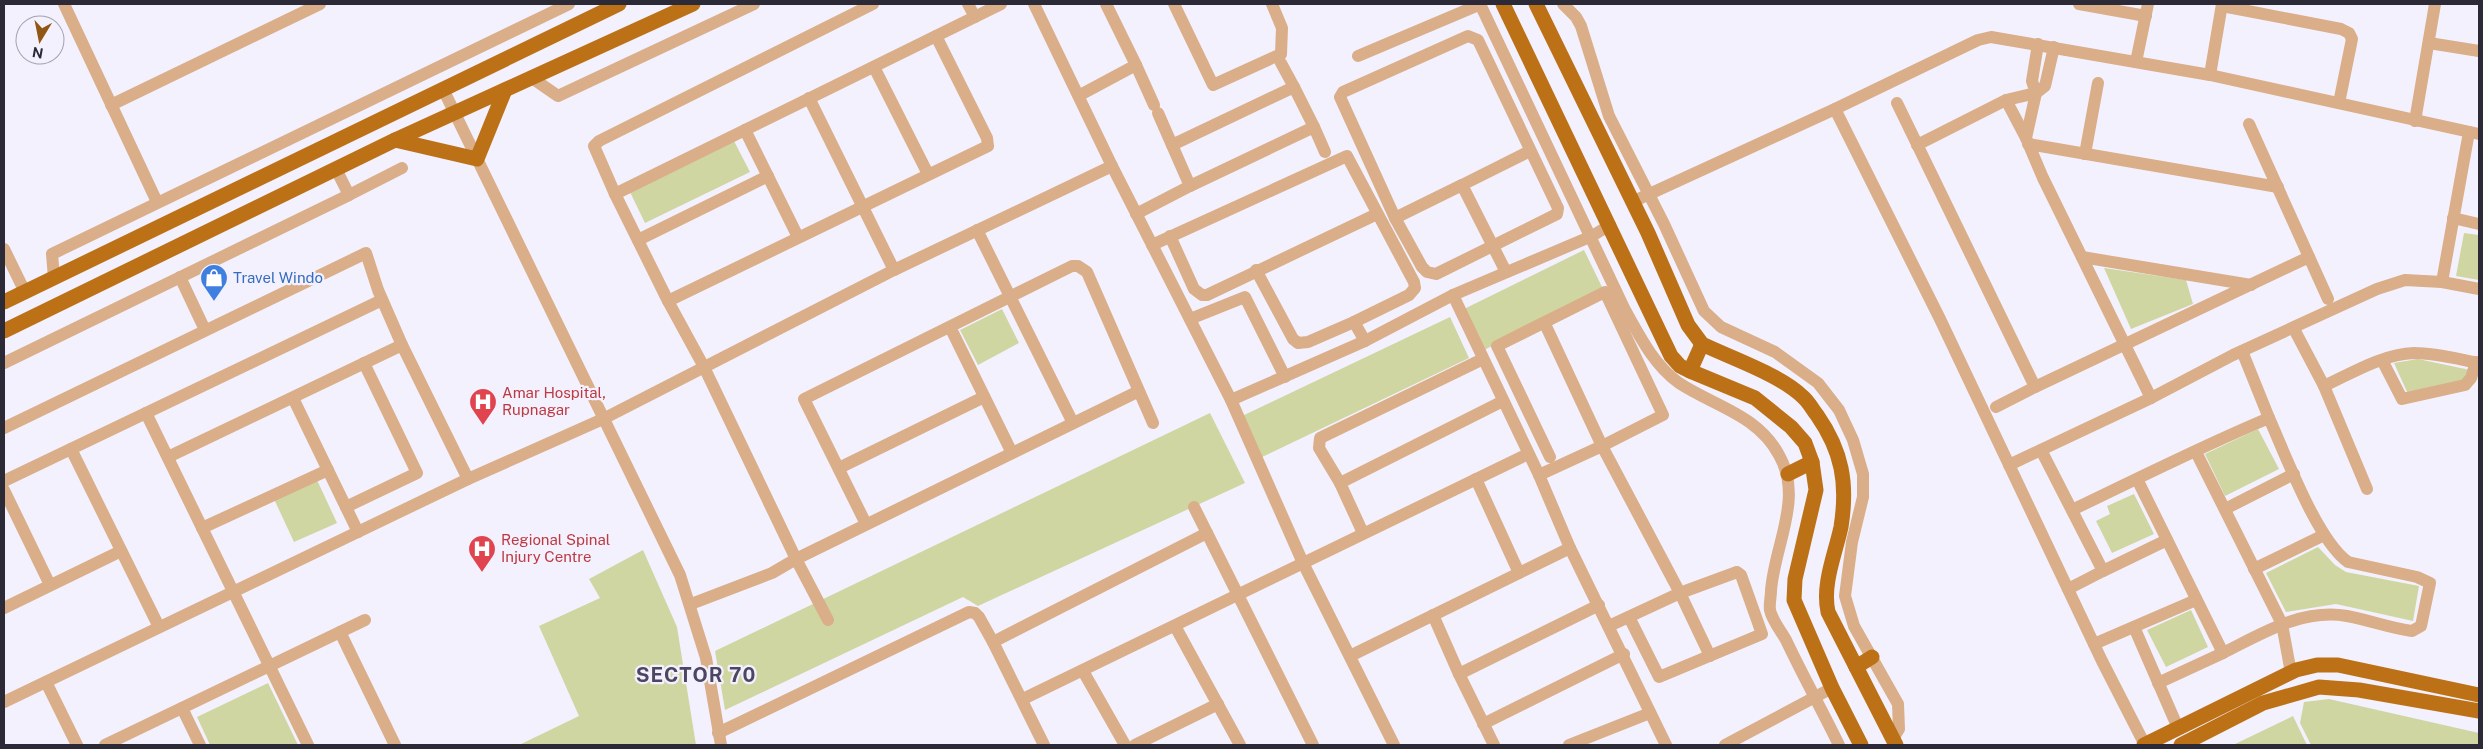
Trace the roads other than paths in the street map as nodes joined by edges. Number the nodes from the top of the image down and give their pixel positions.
1 (64, 4) edge
2 (320, 4) edge
3 (569, 4) edge
4 (619, 4) edge
5 (693, 4) edge
6 (754, 4) edge
7 (872, 4) edge
8 (968, 4) edge
9 (1001, 4) edge
10 (1034, 4) edge
11 (1106, 4) edge
12 (1174, 4) edge
13 (1272, 4) edge
14 (1480, 4) edge
15 (1503, 4) edge
16 (1536, 4) edge
17 (1563, 4) edge
18 (2079, 4) edge
19 (2435, 4) edge
20 (2222, 5) edge
21 (1461, 8) edge
22 (2147, 10) edge
23 (975, 17) junction
24 (936, 36) junction
25 (2429, 43) junction
26 (2038, 44) junction
27 (2054, 48) junction
28 (2479, 51) edge
29 (1358, 56) dead end
30 (2136, 62) junction
31 (1281, 63) dead end
32 (1136, 65) junction
33 (874, 67) junction
34 (2210, 75) junction
35 (532, 78) junction
36 (2098, 83) dead end
37 (1294, 86) junction
38 (443, 89) junction
39 (505, 90) junction
40 (2036, 93) junction
41 (1080, 96) junction
42 (809, 98) junction
43 (2006, 100) junction
44 (1896, 103) dead end
45 (2339, 104) junction
46 (111, 105) junction
47 (1835, 109) junction
48 (454, 112) junction
49 (2415, 121) junction
50 (2250, 124) dead end
51 (1314, 127) junction
52 (745, 130) junction
53 (2474, 133) edge
54 (395, 140) junction
55 (2027, 141) junction
56 (1172, 145) junction
57 (1917, 145) junction
58 (1530, 151) junction
59 (1325, 152) dead end
60 (2085, 154) junction
61 (477, 160) junction
62 (1112, 166) junction
63 (402, 168) dead end
64 (336, 169) junction
65 (928, 174) junction
66 (768, 176) junction
67 (1462, 184) junction
68 (1190, 186) junction
69 (2278, 187) junction
70 (615, 194) junction
71 (349, 195) junction
72 (1648, 195) junction
73 (157, 202) junction
74 (1632, 202) junction
75 (863, 206) junction
76 (1136, 214) junction
77 (1377, 214) junction
78 (1395, 218) junction
79 (2453, 218) junction
80 (2479, 224) edge
81 (1610, 225) junction
82 (976, 230) junction
83 (1170, 236) junction
84 (1592, 236) junction
85 (798, 238) junction
86 (638, 240) junction
87 (1152, 245) junction
88 (1494, 245) junction
89 (4, 249) edge
90 (2082, 257) junction
91 (2309, 257) junction
92 (894, 270) junction
93 (1256, 270) junction
94 (1506, 272) junction
95 (180, 277) junction
96 (54, 278) junction
97 (2442, 282) junction
98 (2250, 285) junction
99 (2479, 290) edge
100 (25, 292) junction
101 (1453, 295) junction
102 (1010, 298) junction
103 (2328, 299) dead end
104 (382, 300) junction
105 (668, 301) junction
106 (4, 302) edge
107 (1190, 319) junction
108 (1354, 322) junction
109 (1545, 324) junction
110 (950, 327) junction
111 (2294, 329) junction
112 (205, 330) junction
113 (4, 332) edge
114 (1365, 341) junction
115 (1702, 344) junction
116 (402, 345) junction
117 (2125, 346) junction
118 (2242, 351) junction
119 (1483, 359) junction
120 (2382, 360) junction
121 (4, 363) edge
122 (364, 363) junction
123 (2478, 363) edge
124 (704, 367) junction
125 (1690, 371) junction
126 (1285, 377) junction
127 (2324, 386) junction
128 (2035, 387) junction
129 (1137, 392) junction
130 (984, 397) junction
131 (293, 398) junction
132 (2151, 398) junction
133 (1231, 400) junction
134 (1503, 401) junction
135 (1996, 407) dead end
136 (146, 413) junction
137 (2269, 418) junction
138 (603, 419) junction
139 (1153, 423) dead end
140 (1073, 424) junction
141 (4, 428) edge
142 (1602, 446) junction
143 (72, 449) junction
144 (2042, 450) junction
145 (2196, 452) junction
146 (1012, 453) junction
147 (1528, 454) junction
148 (168, 457) junction
149 (1550, 457) dead end
150 (1812, 462) junction
151 (2008, 465) junction
152 (838, 468) junction
153 (328, 470) junction
154 (1788, 474) junction
155 (2294, 474) junction
156 (1539, 475) junction
157 (468, 479) junction
158 (1476, 479) junction
159 (2137, 479) junction
160 (4, 482) edge
161 (1340, 483) junction
162 (2368, 489) dead end
163 (4, 490) edge
164 (346, 507) junction
165 (1194, 507) dead end
166 (2072, 510) junction
167 (2225, 510) junction
168 (866, 524) junction
169 (202, 528) junction
170 (358, 532) junction
171 (1207, 533) junction
172 (1363, 533) junction
173 (2324, 535) junction
174 (2167, 540) junction
175 (1570, 548) junction
176 (121, 551) junction
177 (796, 559) junction
178 (1304, 563) junction
179 (2254, 569) junction
180 (2103, 571) junction
181 (1519, 573) junction
182 (50, 585) junction
183 (2068, 589) junction
184 (233, 591) junction
185 (1680, 593) junction
186 (1238, 595) junction
187 (2196, 600) junction
188 (691, 604) junction
189 (1599, 604) junction
190 (4, 608) edge
191 (1433, 615) junction
192 (1629, 617) junction
193 (365, 620) dead end
194 (828, 620) dead end
195 (2282, 624) junction
196 (1175, 626) junction
197 (1609, 626) junction
198 (159, 627) junction
199 (2134, 627) junction
200 (340, 632) junction
201 (993, 642) junction
202 (2094, 644) junction
203 (1624, 654) junction
204 (2223, 654) junction
205 (1350, 656) junction
206 (1710, 656) junction
207 (1872, 657) junction
208 (270, 666) junction
209 (1856, 666) junction
210 (1083, 671) junction
211 (2291, 672) junction
212 (1459, 674) junction
213 (46, 682) junction
214 (2158, 683) junction
215 (1832, 688) junction
216 (2479, 695) edge
217 (1814, 698) junction
218 (1023, 699) junction
219 (4, 702) edge
220 (1218, 704) junction
221 (182, 708) junction
222 (2479, 711) edge
223 (1650, 713) junction
224 (1483, 724) junction
225 (2178, 728) junction
226 (720, 739) edge
227 (126, 741) edge
228 (1894, 742) edge
229 (77, 745) edge
230 (105, 745) edge
231 (200, 745) edge
232 (308, 745) edge
233 (395, 745) edge
234 (1044, 745) edge
235 (1125, 745) edge
236 (1134, 745) edge
237 (1240, 745) edge
238 (1313, 745) edge
239 (1394, 745) edge
240 (1494, 745) edge
241 (1569, 745) edge
242 (1666, 745) edge
243 (1725, 745) edge
244 (1839, 745) edge
245 (1861, 745) edge
246 (2144, 745) edge
247 (2181, 745) edge

1 - 46 street
2 - 46 street
3 - 73 street
4 - 38 main road
5 - 35 main road
6 - 35 street
7 - 70 street
8 - 23 street
9 - 23 street
10 - 41 street
11 - 32 street
12 - 13 street
14 - 21 street
14 - 84 street
15 - 81 main road
16 - 74 main road
17 - 72 street
18 - 22 street
19 - 25 street
20 - 34 street
20 - 45 street
21 - 29 street
22 - 30 street
23 - 24 street
24 - 33 street
24 - 65 street
25 - 28 street
25 - 49 street
26 - 27 street
26 - 40 street
26 - 47 street
27 - 30 street
27 - 40 street
30 - 34 street
31 - 37 street
32 - 41 street
32 - 56 street
33 - 42 street
33 - 65 street
34 - 45 street
35 - 39 main road
36 - 60 street
37 - 51 street
37 - 56 street
38 - 48 street
38 - 96 main road
39 - 48 main road
39 - 61 main road
40 - 43 street
40 - 55 street
41 - 62 street
42 - 52 street
42 - 75 street
43 - 55 street
43 - 57 street
44 - 57 street
45 - 49 street
46 - 73 street
47 - 72 street
47 - 151 street
48 - 54 main road
48 - 61 street
49 - 53 street
50 - 69 street
51 - 59 street
51 - 68 street
52 - 66 street
52 - 70 street
53 - 79 street
54 - 61 main road
54 - 64 main road
55 - 60 street
55 - 90 street
56 - 68 street
57 - 128 street
58 - 67 street
58 - 78 street
58 - 88 street
60 - 69 street
61 - 138 street
62 - 76 street
62 - 82 street
63 - 71 street
64 - 71 street
64 - 113 main road
65 - 75 street
66 - 85 street
66 - 86 street
67 - 78 street
67 - 88 street
68 - 76 street
69 - 91 street
70 - 86 street
71 - 95 street
72 - 74 street
72 - 207 street
73 - 96 street
74 - 115 main road
75 - 85 street
75 - 92 street
76 - 87 street
77 - 83 street
77 - 93 street
77 - 108 street
78 - 88 street
79 - 80 street
79 - 97 street
81 - 84 street
81 - 125 main road
82 - 92 street
82 - 102 street
83 - 87 street
83 - 93 street
84 - 94 street
84 - 154 street
85 - 105 street
86 - 105 street
87 - 107 street
88 - 94 street
89 - 100 street
90 - 98 street
90 - 117 street
91 - 98 street
91 - 103 street
92 - 124 street
93 - 108 street
94 - 101 street
95 - 112 street
95 - 121 street
96 - 100 main road
97 - 99 street
97 - 111 street
98 - 117 street
100 - 106 main road
101 - 114 street
101 - 119 street
102 - 110 street
102 - 129 street
102 - 140 street
104 - 112 street
104 - 116 street
104 - 136 street
105 - 124 street
107 - 126 street
107 - 133 street
108 - 114 street
109 - 142 street
109 - 142 street
109 - 149 street
110 - 130 street
110 - 152 street
111 - 118 street
111 - 127 street
112 - 141 street
114 - 126 street
115 - 125 main road
115 - 209 main road
116 - 122 street
116 - 157 street
117 - 128 street
117 - 132 street
118 - 132 street
118 - 137 street
119 - 134 street
119 - 161 street
120 - 123 street
120 - 123 street
120 - 127 street
122 - 131 street
122 - 164 street
124 - 138 street
124 - 177 street
125 - 150 main road
126 - 133 street
127 - 162 street
128 - 135 street
129 - 139 street
129 - 140 street
130 - 146 street
130 - 152 street
131 - 148 street
131 - 153 street
132 - 144 street
133 - 178 street
134 - 147 street
134 - 161 street
136 - 143 street
136 - 148 street
137 - 145 street
137 - 155 street
138 - 157 street
138 - 188 street
140 - 146 street
142 - 156 street
142 - 185 street
143 - 160 street
143 - 176 street
144 - 151 street
144 - 166 street
145 - 159 street
145 - 167 street
146 - 168 street
147 - 156 street
147 - 158 street
148 - 169 street
150 - 154 main road
150 - 215 main road
151 - 183 street
152 - 168 street
153 - 164 street
153 - 169 street
154 - 217 street
155 - 167 street
155 - 173 street
156 - 175 street
157 - 170 street
158 - 172 street
158 - 181 street
159 - 166 street
159 - 174 street
161 - 172 street
163 - 182 street
164 - 170 street
165 - 171 street
166 - 180 street
167 - 179 street
168 - 177 street
169 - 184 street
170 - 184 street
171 - 186 street
171 - 201 street
172 - 178 street
173 - 179 street
173 - 195 street
174 - 180 street
174 - 187 street
175 - 181 street
175 - 189 street
176 - 182 street
176 - 198 street
177 - 188 street
177 - 194 street
178 - 186 street
178 - 205 street
179 - 195 street
180 - 183 street
181 - 191 street
182 - 190 street
183 - 202 street
184 - 198 street
184 - 208 street
185 - 192 street
185 - 206 street
185 - 206 street
186 - 196 street
186 - 238 street
187 - 199 street
187 - 204 street
188 - 226 street
189 - 197 street
189 - 212 street
191 - 205 street
191 - 212 street
192 - 197 street
192 - 206 street
193 - 200 street
195 - 204 street
195 - 211 street
196 - 210 street
196 - 220 street
197 - 203 street
198 - 213 street
199 - 202 street
199 - 214 street
200 - 208 street
200 - 233 street
201 - 218 street
201 - 226 street
202 - 246 street
203 - 223 street
203 - 224 street
204 - 214 street
205 - 239 street
207 - 209 main road
207 - 228 street
208 - 221 street
208 - 232 street
209 - 228 main road
210 - 218 street
210 - 235 street
211 - 216 main road
211 - 225 main road
212 - 224 street
213 - 219 street
213 - 229 street
214 - 225 street
215 - 217 street
215 - 245 main road
217 - 243 street
217 - 244 street
218 - 234 street
220 - 236 street
220 - 237 street
221 - 227 street
221 - 231 street
222 - 247 main road
223 - 241 street
223 - 242 street
224 - 240 street
225 - 246 main road
227 - 230 street

